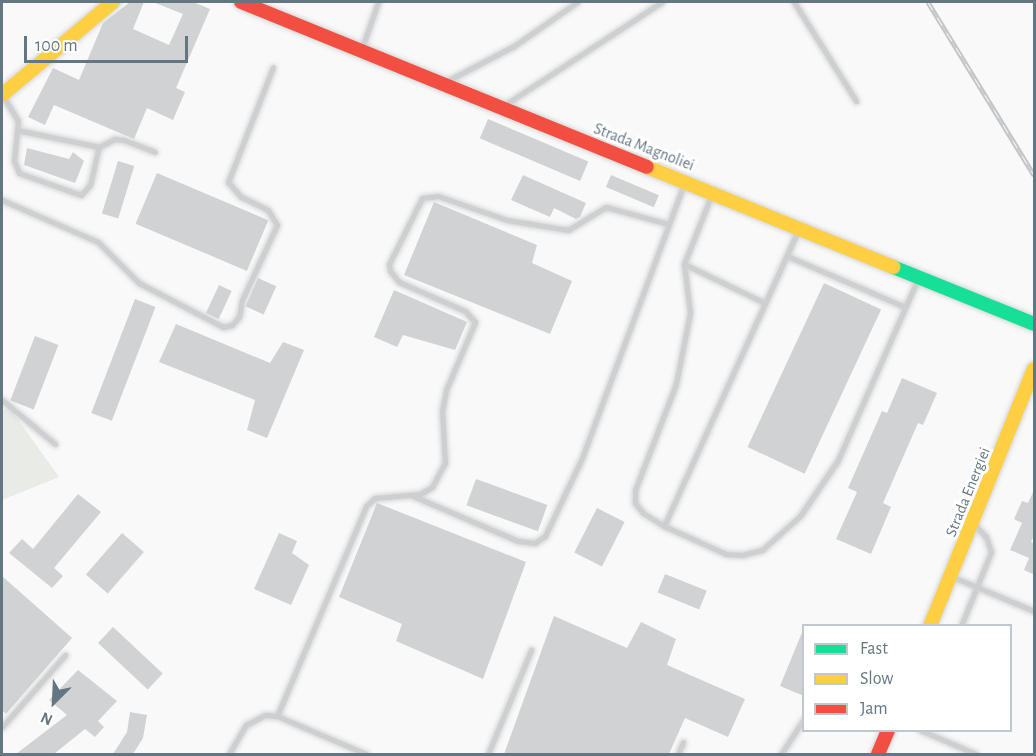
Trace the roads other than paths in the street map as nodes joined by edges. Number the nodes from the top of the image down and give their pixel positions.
1 (111, 2) edge
2 (241, 2) edge
3 (378, 2) edge
4 (565, 2) edge
5 (577, 2) edge
6 (662, 2) edge
7 (794, 2) edge
8 (566, 10) junction
9 (361, 52) junction
10 (273, 67) dead end
11 (440, 85) junction
12 (2, 95) edge
13 (856, 101) dead end
14 (499, 109) junction
15 (17, 130) junction
16 (99, 147) junction
17 (155, 152) dead end
18 (685, 181) junction
19 (713, 192) junction
20 (2, 200) edge
21 (668, 224) junction
22 (800, 228) junction
23 (787, 256) junction
24 (684, 264) junction
25 (919, 276) junction
26 (763, 302) junction
27 (905, 307) junction
28 (1035, 324) edge
29 (1035, 369) edge
30 (2, 400) edge
31 (55, 444) dead end
32 (413, 496) junction
33 (974, 523) junction
34 (664, 526) junction
35 (950, 575) junction
36 (977, 587) junction
37 (1035, 611) edge
38 (931, 624) edge
39 (962, 624) edge
40 (531, 650) dead end
41 (65, 655) dead end
42 (277, 716) junction
43 (802, 722) edge
44 (2, 727) edge
45 (887, 732) edge
46 (925, 732) edge
47 (683, 742) dead end
48 (229, 754) edge
49 (366, 754) edge
50 (488, 754) edge
51 (678, 754) edge
52 (781, 754) edge
53 (878, 754) edge
54 (976, 754) edge

1 - 12 main road
2 - 9 main road, Strada Magnoliei
3 - 9 lane
4 - 8 lane
5 - 8 lane
6 - 14 lane
7 - 13 lane
8 - 11 lane
9 - 11 main road, Strada Magnoliei
10 - 20 lane
11 - 14 main road, Strada Magnoliei
12 - 15 lane
14 - 18 main road, Strada Magnoliei
15 - 16 lane
15 - 16 lane
16 - 17 lane
18 - 19 main road, Strada Magnoliei
18 - 21 lane
19 - 22 main road, Strada Magnoliei
19 - 24 lane
21 - 32 lane
21 - 32 lane
22 - 23 lane
22 - 25 main road, Strada Magnoliei
23 - 26 lane
23 - 27 lane
24 - 26 lane
24 - 34 lane
25 - 27 lane
25 - 28 main road, Strada Magnoliei
26 - 34 lane
27 - 34 lane
29 - 33 main road, Strada Energiei
30 - 31 lane
32 - 42 lane
33 - 35 main road, Strada Energiei
33 - 36 lane
35 - 36 lane
35 - 38 main road, Strada Energiei
36 - 37 lane
36 - 39 lane
40 - 50 lane
41 - 44 lane
42 - 48 lane
42 - 49 lane
43 - 52 lane
45 - 53 main road
46 - 54 lane
47 - 51 lane

